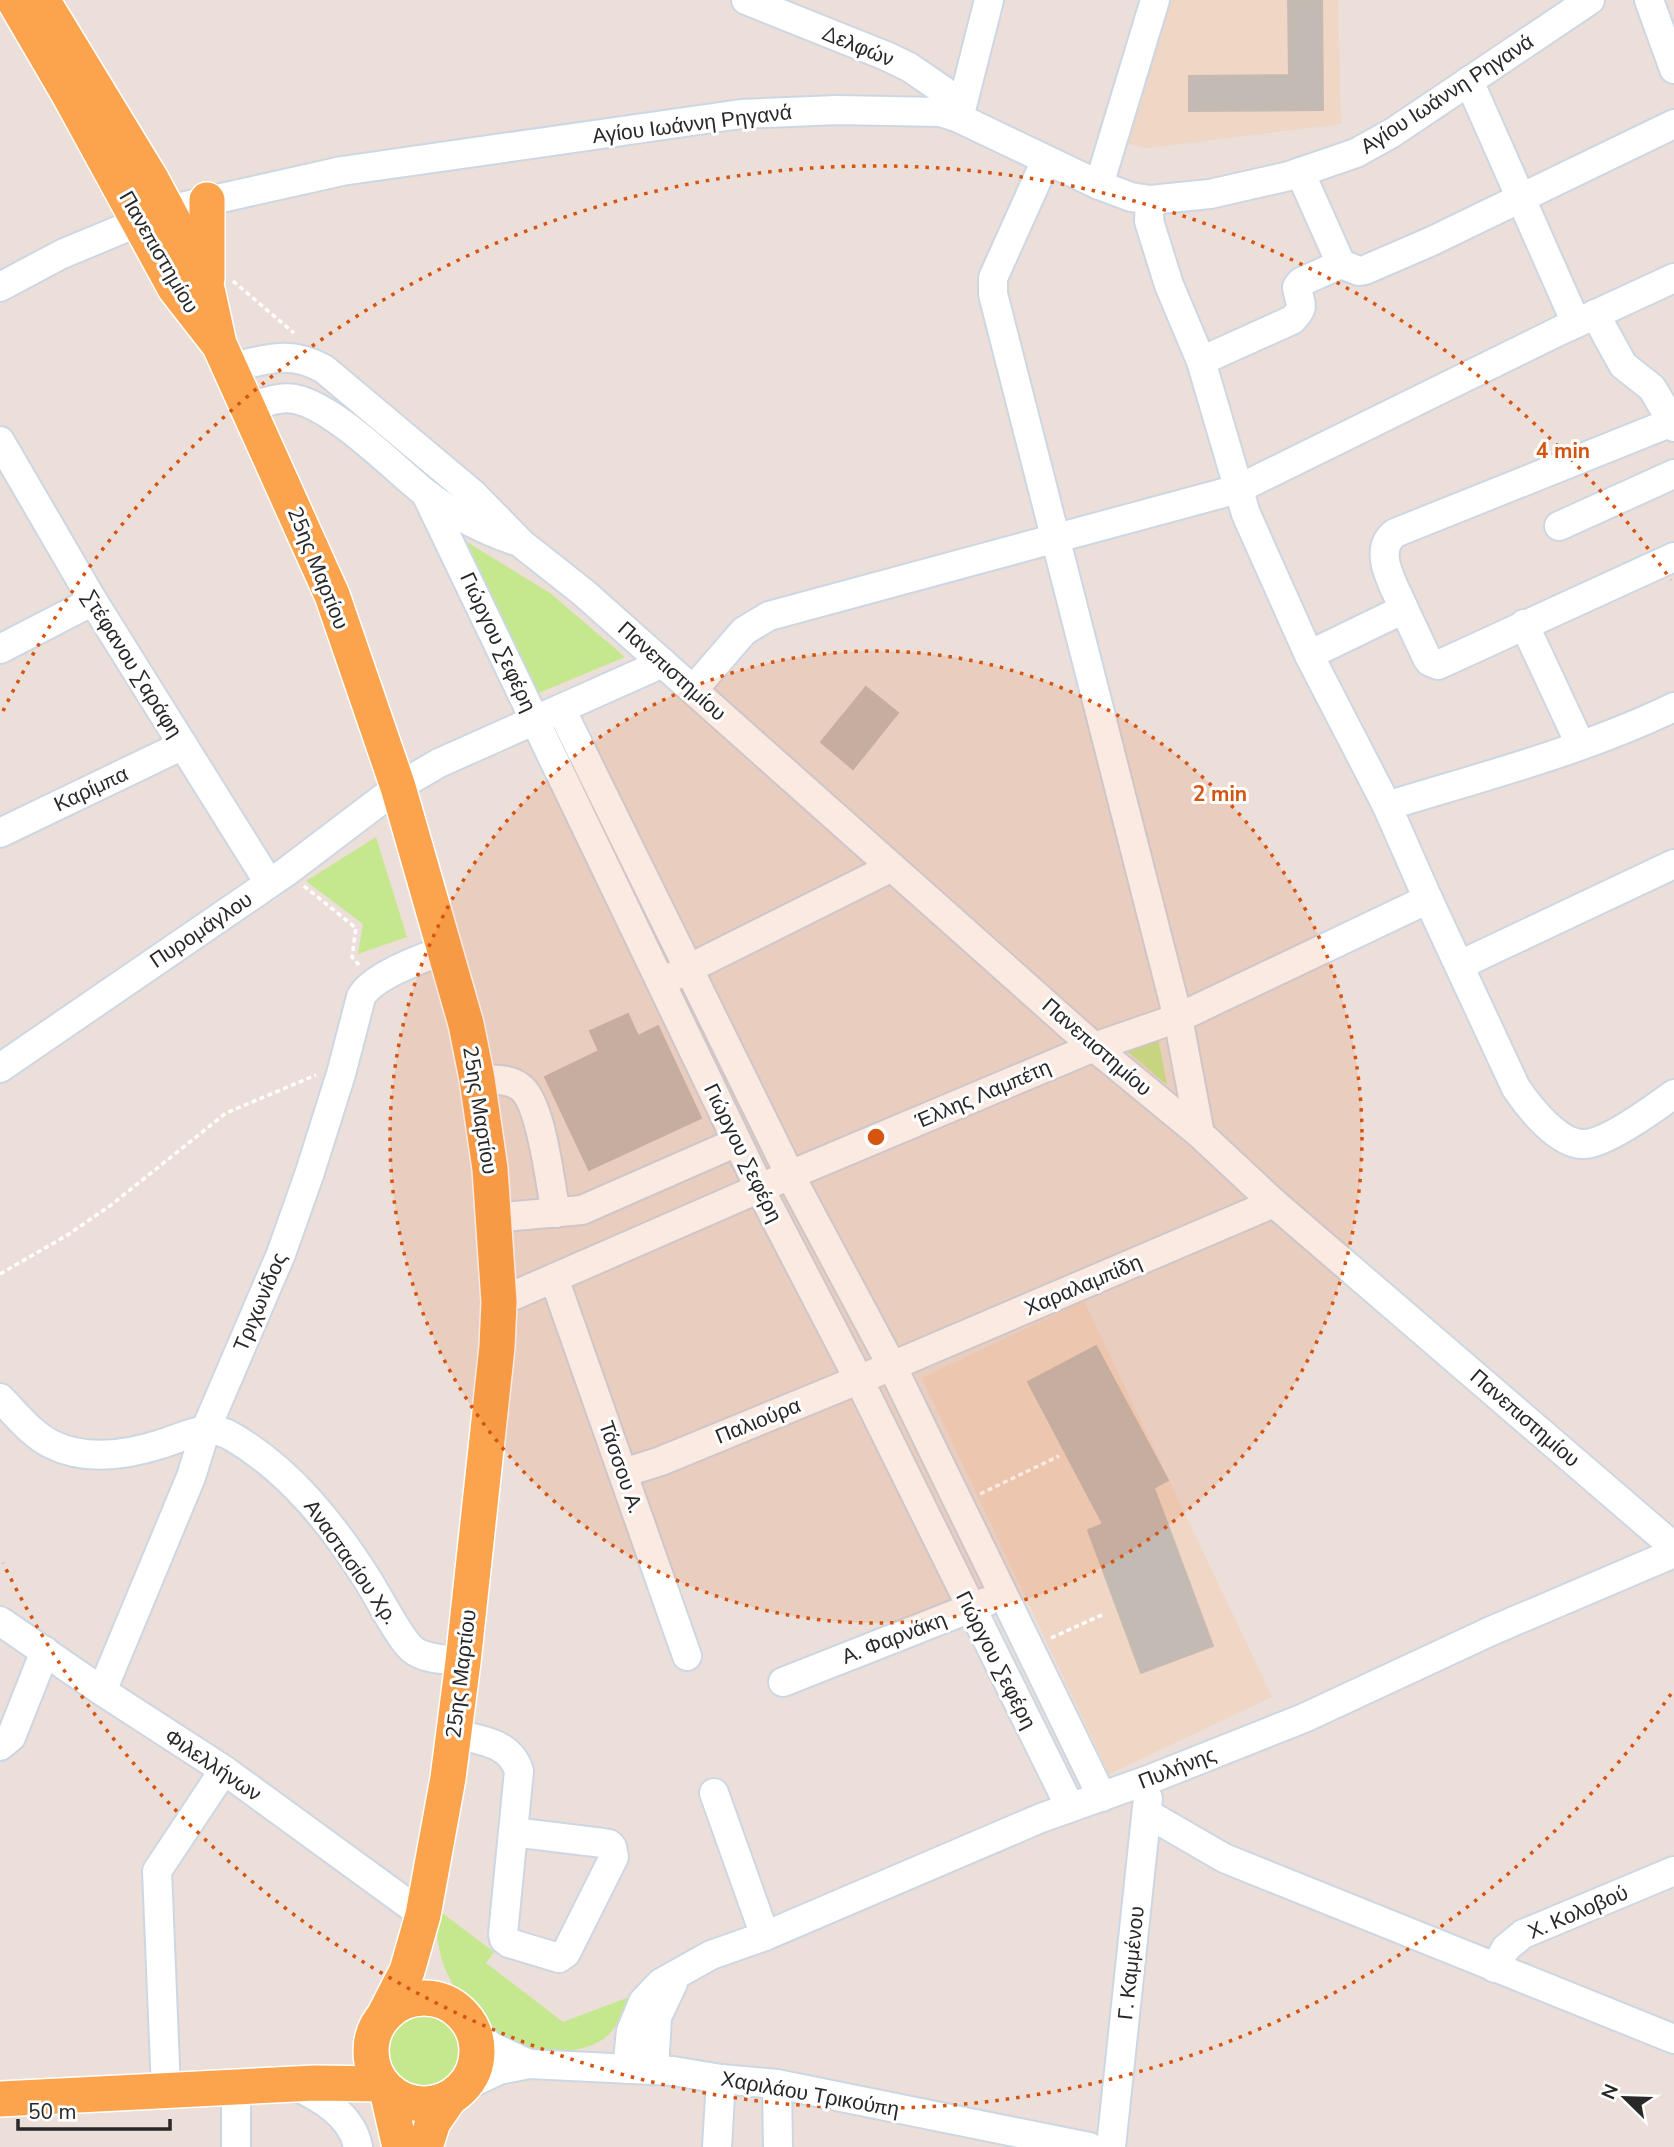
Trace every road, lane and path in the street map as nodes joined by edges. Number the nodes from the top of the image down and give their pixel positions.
1 (14, 0) edge
2 (42, 0) edge
3 (746, 0) edge
4 (989, 0) edge
5 (1155, 0) edge
6 (1590, 0) edge
7 (1649, 0) edge
8 (1674, 69) edge
9 (1469, 81) junction
10 (954, 116) junction
11 (1674, 124) edge
12 (1046, 160) junction
13 (1300, 172) junction
14 (1099, 185) junction
15 (1521, 198) junction
16 (207, 200) junction
17 (1150, 200) junction
18 (154, 216) junction
19 (1341, 264) junction
20 (207, 274) junction
21 (1674, 278) edge
22 (0, 287) edge
23 (1585, 319) junction
24 (224, 356) junction
25 (300, 357) junction
26 (1201, 361) junction
27 (248, 407) junction
28 (1673, 425) edge
29 (0, 442) edge
30 (1674, 474) edge
31 (9, 479) edge
32 (1238, 489) junction
33 (426, 494) junction
34 (1559, 526) dead end
35 (1055, 537) junction
36 (522, 544) junction
37 (1674, 557) edge
38 (93, 601) junction
39 (1404, 609) junction
40 (1524, 624) junction
41 (0, 649) edge
42 (1309, 655) junction
43 (663, 663) junction
44 (693, 690) junction
45 (1674, 707) edge
46 (561, 709) junction
47 (535, 721) junction
48 (1580, 744) junction
49 (183, 745) junction
50 (398, 787) junction
51 (1387, 806) junction
52 (0, 833) edge
53 (1674, 864) edge
54 (892, 867) junction
55 (277, 878) junction
56 (1427, 899) junction
57 (446, 949) junction
58 (1460, 965) junction
59 (688, 969) junction
60 (376, 982) junction
61 (660, 982) junction
62 (1178, 1018) junction
63 (1094, 1047) junction
64 (0, 1068) edge
65 (341, 1074) junction
66 (477, 1079) junction
67 (1674, 1094) edge
68 (1200, 1134) junction
69 (737, 1142) junction
70 (790, 1175) junction
71 (760, 1189) junction
72 (1274, 1203) junction
73 (556, 1213) junction
74 (493, 1218) junction
75 (0, 1274) edge
76 (554, 1278) junction
77 (499, 1302) junction
78 (892, 1366) junction
79 (859, 1380) junction
80 (0, 1398) edge
81 (206, 1429) junction
82 (1059, 1456) dead end
83 (623, 1473) junction
84 (960, 1504) junction
85 (1668, 1532) edge
86 (1674, 1553) edge
87 (1004, 1594) junction
88 (970, 1609) junction
89 (1104, 1614) dead end
90 (0, 1621) edge
91 (1030, 1648) junction
92 (45, 1651) junction
93 (687, 1656) dead end
94 (463, 1661) junction
95 (783, 1682) dead end
96 (102, 1691) junction
97 (454, 1734) junction
98 (0, 1745) edge
99 (224, 1770) junction
100 (1148, 1780) junction
101 (714, 1793) dead end
102 (1102, 1797) junction
103 (1070, 1807) junction
104 (1148, 1814) junction
105 (513, 1832) junction
106 (1674, 1871) edge
107 (423, 1916) junction
108 (765, 1936) junction
109 (1495, 1968) junction
110 (463, 2018) junction
111 (378, 2027) junction
112 (1674, 2039) edge
113 (529, 2064) junction
114 (640, 2069) junction
115 (721, 2079) junction
116 (303, 2083) junction
117 (777, 2084) junction
118 (236, 2086) junction
119 (166, 2090) junction
120 (457, 2092) junction
121 (387, 2093) junction
122 (0, 2099) edge
123 (236, 2147) edge
124 (358, 2147) edge
125 (369, 2147) edge
126 (400, 2147) edge
127 (425, 2147) edge
128 (717, 2147) edge
129 (778, 2147) edge
130 (1089, 2147) edge
131 (1111, 2147) edge

1 - 18 main road, Πανεπιστημίου
2 - 18 main road, Πανεπιστημίου
3 - 10 street, Δελφών
4 - 10 street
5 - 14 street
6 - 9 street, Αγίου Ιωάννη Ρηγανά
7 - 8 street
9 - 13 street, Αγίου Ιωάννη Ρηγανά
9 - 15 street
10 - 12 street, Αγίου Ιωάννη Ρηγανά
10 - 16 street, Αγίου Ιωάννη Ρηγανά
11 - 15 street
12 - 14 street, Αγίου Ιωάννη Ρηγανά
12 - 35 street
13 - 17 street, Αγίου Ιωάννη Ρηγανά
13 - 19 street
14 - 17 street, Αγίου Ιωάννη Ρηγανά
15 - 19 street
15 - 23 street
16 - 18 street, Αγίου Ιωάννη Ρηγανά
16 - 20 main road
17 - 26 street
18 - 20 main road, Πανεπιστημίου
18 - 22 street, Αγίου Ιωάννη Ρηγανά
18 - 24 main road, Πανεπιστημίου
19 - 26 street
20 - 24 main road, Πανεπιστημίου
20 - 25 path
21 - 23 street
23 - 28 street
23 - 32 street
24 - 25 street
24 - 27 main road, 25ης Μαρτίου
25 - 36 street, Πανεπιστημίου
26 - 32 street
27 - 33 street, Πανεπιστημίου
27 - 50 main road, 25ης Μαρτίου
28 - 39 street
29 - 31 street, Στέφανου Σαράφη
30 - 34 street
31 - 38 street, Στέφανου Σαράφη
32 - 35 street
32 - 42 street
33 - 36 street, Πανεπιστημίου
33 - 47 street, Γιώργου Σεφέρη
35 - 44 street
35 - 62 street
36 - 43 street, Πανεπιστημίου
37 - 40 street
38 - 41 street
38 - 49 street, Στέφανου Σαράφη
39 - 40 street
39 - 42 street
40 - 48 street
42 - 51 street
43 - 44 street, Πανεπιστημίου
43 - 46 street, Πυρομάγλου
44 - 54 street, Πανεπιστημίου
45 - 48 street
46 - 47 street, Πυρομάγλου
46 - 59 street, Γιώργου Σεφέρη
47 - 50 street, Πυρομάγλου
47 - 61 street, Γιώργου Σεφέρη
48 - 51 street
49 - 52 street, Καρίμπα
49 - 55 street, Στέφανου Σαράφη
50 - 55 street, Πυρομάγλου
50 - 57 main road, 25ης Μαρτίου
51 - 56 street
53 - 58 street
54 - 59 street
54 - 63 street, Πανεπιστημίου
55 - 60 path
55 - 64 street, Πυρομάγλου
56 - 58 street
56 - 62 street, Έλλης Λαμπέτη
57 - 60 street
57 - 66 main road, 25ης Μαρτίου
58 - 67 street
59 - 61 street
59 - 70 street, Γιώργου Σεφέρη
60 - 65 street, Τριχωνίδος
61 - 69 street, Γιώργου Σεφέρη
62 - 63 street, Έλλης Λαμπέτη
62 - 68 street
63 - 68 street, Πανεπιστημίου
63 - 70 street, Έλλης Λαμπέτη
65 - 75 path
65 - 81 street, Τριχωνίδος
66 - 73 street
66 - 74 main road, 25ης Μαρτίου
68 - 72 street, Πανεπιστημίου
69 - 71 street, Γιώργου Σεφέρη
69 - 73 street
70 - 71 street, Έλλης Λαμπέτη
70 - 78 street, Γιώργου Σεφέρη
71 - 76 street, Έλλης Λαμπέτη
71 - 79 street, Γιώργου Σεφέρη
72 - 78 street, Χαραλαμπίδη
72 - 85 street, Πανεπιστημίου
73 - 74 street
74 - 77 main road, 25ης Μαρτίου
76 - 77 street, Έλλης Λαμπέτη
76 - 83 street, Τάσσου Α.
77 - 94 main road, 25ης Μαρτίου
78 - 79 street, Παλιούρα
78 - 84 street, Γιώργου Σεφέρη
79 - 83 street, Παλιούρα
79 - 88 street, Γιώργου Σεφέρη
80 - 81 street
81 - 94 street, Αναστασίου Χρ.
81 - 96 street, Τριχωνίδος
82 - 84 path
83 - 93 street, Τάσσου Α.
84 - 87 street, Γιώργου Σεφέρη
86 - 100 street, Πυλήνης
87 - 88 street, Α. Φαρνάκη
87 - 91 street, Γιώργου Σεφέρη
88 - 95 street, Α. Φαρνάκη
88 - 103 street, Γιώργου Σεφέρη
89 - 91 path
90 - 92 street, Φιλελλήνων
91 - 102 street, Γιώργου Σεφέρη
92 - 96 street, Φιλελλήνων
92 - 98 street
94 - 97 main road, 25ης Μαρτίου
96 - 99 street, Φιλελλήνων
97 - 105 street
97 - 107 main road, 25ης Μαρτίου
99 - 107 street, Φιλελλήνων
99 - 119 street
100 - 102 street, Πυλήνης
100 - 104 street, Γ. Καμμένου
101 - 108 street
102 - 103 street, Πυλήνης
103 - 108 street, Πυλήνης
104 - 109 street
104 - 131 street, Γ. Καμμένου
105 - 105 street
106 - 109 street, Χ. Κολοβού
107 - 110 main road, 25ης Μαρτίου
107 - 111 main road, 25ης Μαρτίου
108 - 114 street, Πυλήνης
109 - 112 street
110 - 111 main road
110 - 113 street, Χαριλάου Τρικούπη
110 - 120 main road
111 - 116 main road
111 - 121 main road
113 - 114 street, Χαριλάου Τρικούπη
113 - 120 street, Χαριλάου Τρικούπη
114 - 115 street, Χαριλάου Τρικούπη
115 - 117 street, Χαριλάου Τρικούπη
115 - 128 street
116 - 118 main road
116 - 121 main road
116 - 124 street
117 - 129 street
117 - 130 street, Χαριλάου Τρικούπη
118 - 119 main road
118 - 123 street
119 - 122 main road
120 - 121 main road
120 - 127 main road
121 - 125 street
121 - 126 main road

